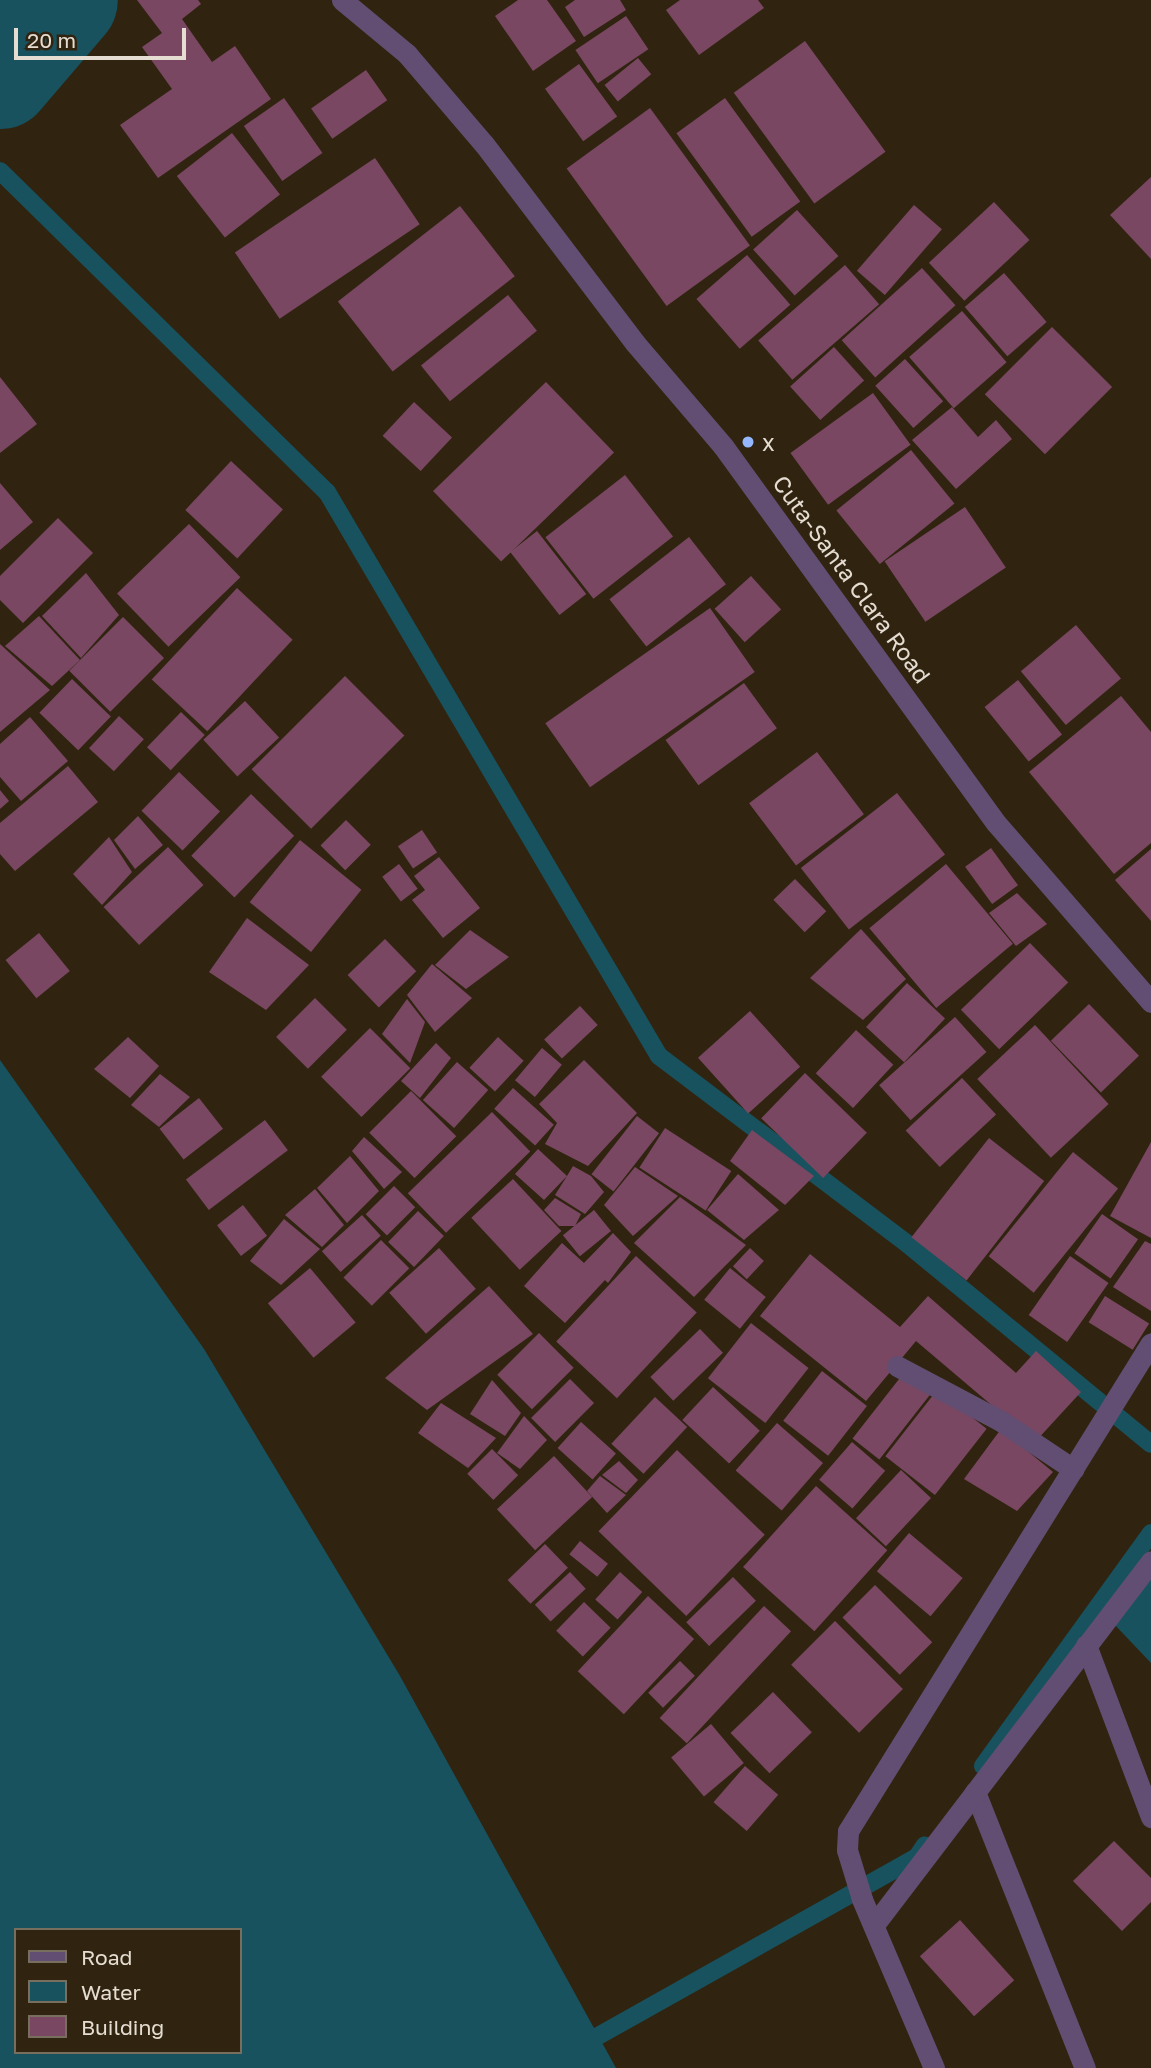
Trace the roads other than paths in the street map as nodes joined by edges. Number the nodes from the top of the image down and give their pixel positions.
1 (342, 0) edge
2 (1151, 1002) edge
3 (1151, 1343) edge
4 (897, 1366) dead end
5 (1073, 1469) junction
6 (1151, 1562) edge
7 (1086, 1645) junction
8 (975, 1792) junction
9 (1151, 1817) edge
10 (874, 1926) junction
11 (934, 2068) edge
12 (1085, 2068) edge

1 - 2 street, Cuta-Santa Clara Road
3 - 5 street
4 - 5 street
5 - 10 street
6 - 7 street
7 - 8 street
7 - 9 street
8 - 10 street
8 - 12 street
10 - 11 street

